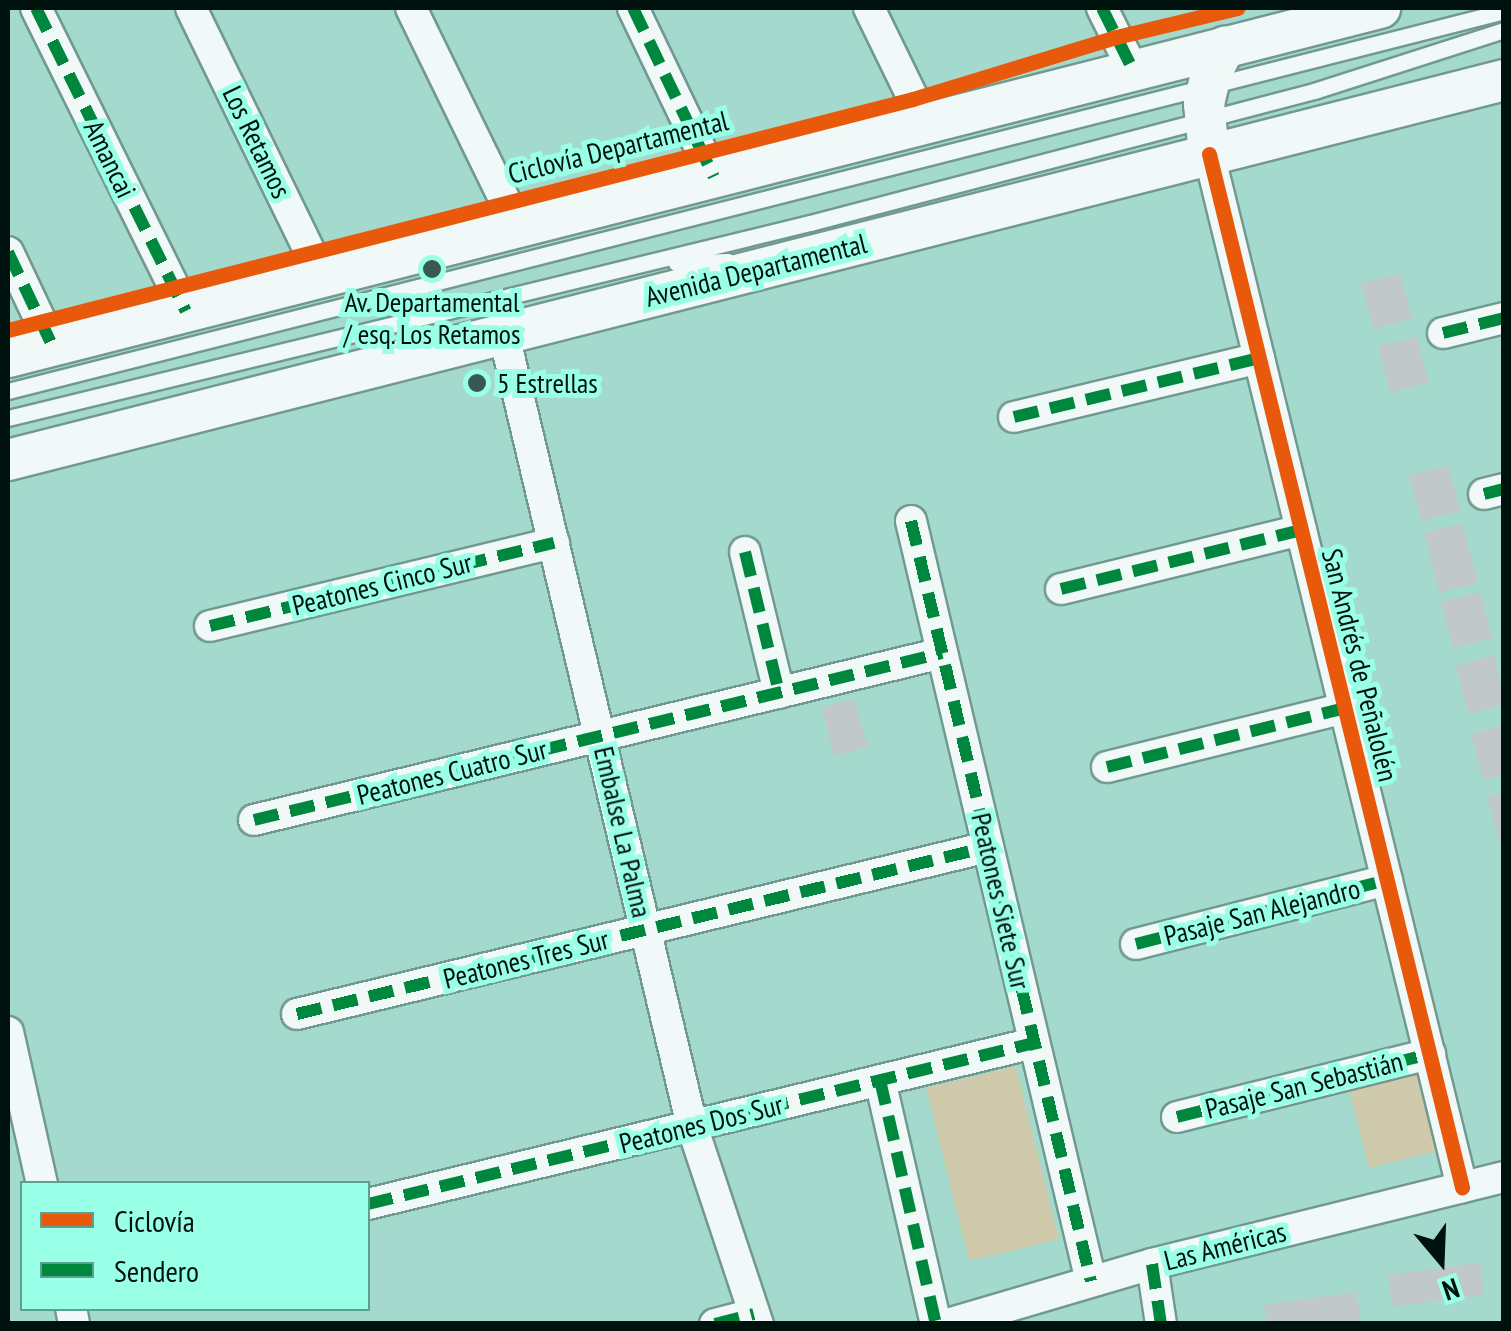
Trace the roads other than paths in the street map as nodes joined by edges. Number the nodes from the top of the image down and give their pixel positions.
1 (36, 8) edge
2 (192, 8) edge
3 (411, 8) edge
4 (634, 8) edge
5 (869, 8) edge
6 (1102, 8) edge
7 (1380, 8) edge
8 (1504, 10) edge
9 (1325, 14) edge
10 (1504, 30) edge
11 (1225, 47) junction
12 (1133, 70) junction
13 (1504, 80) edge
14 (1206, 120) junction
15 (925, 123) junction
16 (714, 177) junction
17 (518, 226) junction
18 (8, 252) edge
19 (809, 256) junction
20 (637, 265) junction
21 (322, 276) junction
22 (186, 311) junction
23 (1504, 318) edge
24 (1442, 333) dead end
25 (504, 335) junction
26 (8, 357) edge
27 (1258, 358) junction
28 (60, 359) junction
29 (8, 382) edge
30 (8, 391) edge
31 (1014, 417) dead end
32 (8, 418) edge
33 (8, 460) edge
34 (911, 521) dead end
35 (1301, 530) junction
36 (554, 542) junction
37 (745, 552) dead end
38 (1061, 590) dead end
39 (210, 626) dead end
40 (942, 653) junction
41 (779, 692) junction
42 (1345, 708) junction
43 (600, 736) junction
44 (1107, 767) dead end
45 (254, 820) dead end
46 (988, 847) junction
47 (1387, 880) junction
48 (646, 930) junction
49 (1136, 944) dead end
50 (297, 1014) dead end
51 (8, 1032) edge
52 (1034, 1043) junction
53 (1430, 1054) junction
54 (880, 1080) junction
55 (1178, 1117) dead end
56 (692, 1126) junction
57 (1504, 1177) edge
58 (41, 1181) edge
59 (1462, 1187) junction
60 (370, 1204) edge
61 (1152, 1264) junction
62 (1090, 1281) junction
63 (756, 1319) edge
64 (714, 1324) edge
65 (936, 1324) edge
66 (948, 1324) edge
67 (1161, 1324) edge

1 - 22 street, Amancai
2 - 21 street, Los Retamos
3 - 17 street
4 - 16 street
5 - 15 street
6 - 12 street
7 - 9 main road
8 - 14 lane
9 - 11 main road
10 - 14 lane
11 - 12 main road
11 - 14 main road
12 - 15 main road
13 - 14 main road, Avenida Departamental
14 - 19 main road, Avenida Departamental
14 - 20 lane
14 - 27 street, San Andrés de Peñalolén
14 - 28 lane
15 - 16 main road
16 - 17 main road
17 - 21 main road
18 - 28 street
19 - 20 lane
19 - 25 main road, Avenida Departamental
20 - 32 lane
21 - 22 main road
22 - 28 main road
23 - 24 street
25 - 33 main road, Avenida Departamental
25 - 36 street, Embalse La Palma
26 - 28 main road
27 - 31 street
27 - 35 street, San Andrés de Peñalolén
28 - 29 lane
28 - 30 lane
34 - 40 street, Peatones Siete Sur
35 - 38 street
35 - 42 street, San Andrés de Peñalolén
36 - 39 street, Peatones Cinco Sur
36 - 43 street, Embalse La Palma
37 - 41 street
40 - 41 street, Peatones Cuatro Sur
40 - 46 street, Peatones Siete Sur
41 - 43 street, Peatones Cuatro Sur
42 - 44 street
42 - 47 street, San Andrés de Peñalolén
43 - 45 street, Peatones Cuatro Sur
43 - 48 street, Embalse La Palma
46 - 48 street, Peatones Tres Sur
46 - 52 street, Peatones Siete Sur
47 - 49 street, Pasaje San Alejandro
47 - 53 street, San Andrés de Peñalolén
48 - 50 street, Peatones Tres Sur
48 - 56 street, Embalse La Palma
51 - 58 street
52 - 54 street, Peatones Dos Sur
52 - 62 street, Peatones Siete Sur
53 - 55 street, Pasaje San Sebastián
53 - 59 street, San Andrés de Peñalolén
54 - 56 street, Peatones Dos Sur
54 - 65 street
56 - 60 street, Peatones Dos Sur
56 - 63 street, Embalse La Palma
57 - 59 street, Las Américas
59 - 61 street, Las Américas
61 - 62 street, Las Américas
61 - 67 street
62 - 66 street, Las Américas
63 - 64 street

